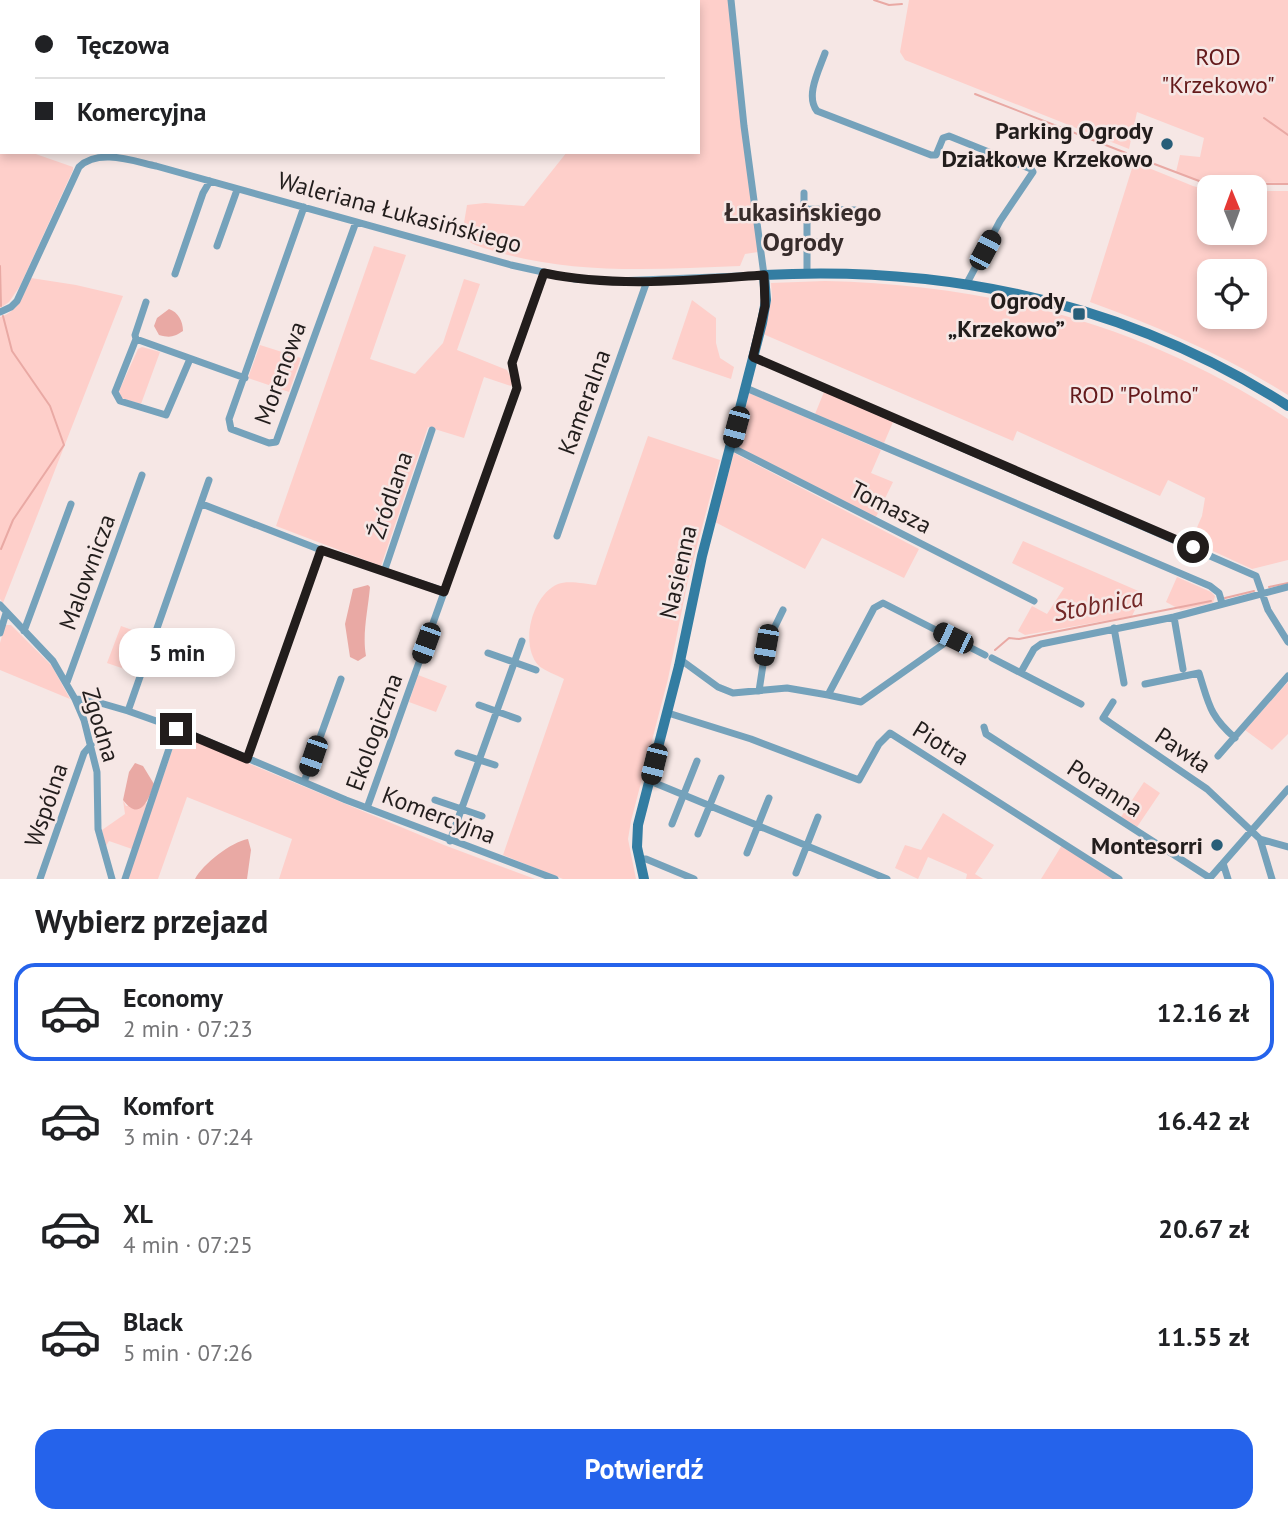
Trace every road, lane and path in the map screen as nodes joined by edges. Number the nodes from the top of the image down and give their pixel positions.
1 (731, 0) edge
2 (824, 53) dead end
3 (210, 181) junction
4 (237, 190) junction
5 (804, 193) dead end
6 (304, 207) junction
7 (807, 209) junction
8 (855, 210) dead end
9 (356, 222) junction
10 (808, 242) junction
11 (839, 242) dead end
12 (217, 246) dead end
13 (764, 270) junction
14 (544, 273) junction
15 (807, 273) junction
16 (175, 274) dead end
17 (648, 281) junction
18 (968, 284) junction
19 (146, 302) dead end
20 (0, 312) edge
21 (136, 339) junction
22 (753, 357) junction
23 (190, 359) junction
24 (245, 378) junction
25 (746, 388) junction
26 (1288, 406) edge
27 (432, 430) dead end
28 (731, 447) junction
29 (142, 475) dead end
30 (209, 480) dead end
31 (71, 504) dead end
32 (202, 504) junction
33 (556, 536) dead end
34 (321, 550) junction
35 (384, 572) junction
36 (1288, 587) edge
37 (444, 592) junction
38 (1264, 594) junction
39 (1034, 601) dead end
40 (1222, 603) junction
41 (0, 605) edge
42 (783, 610) dead end
43 (6, 613) junction
44 (1174, 617) junction
45 (1114, 628) junction
46 (24, 631) junction
47 (0, 632) edge
48 (953, 638) junction
49 (522, 641) dead end
50 (1288, 642) edge
51 (150, 649) junction
52 (488, 653) dead end
53 (681, 660) junction
54 (514, 662) junction
55 (202, 666) dead end
56 (1183, 669) dead end
57 (536, 670) dead end
58 (1021, 672) junction
59 (1288, 676) edge
60 (341, 679) dead end
61 (67, 682) junction
62 (1124, 683) dead end
63 (1145, 684) dead end
64 (759, 691) junction
65 (828, 695) junction
66 (75, 699) junction
67 (1113, 702) dead end
68 (1082, 704) dead end
69 (480, 705) dead end
70 (128, 711) junction
71 (496, 711) junction
72 (668, 713) junction
73 (518, 719) dead end
74 (984, 727) dead end
75 (176, 729) junction
76 (1235, 738) junction
77 (91, 745) junction
78 (458, 753) dead end
79 (1219, 756) dead end
80 (247, 759) junction
81 (479, 759) junction
82 (697, 761) dead end
83 (495, 765) dead end
84 (721, 778) dead end
85 (650, 781) junction
86 (304, 782) junction
87 (1288, 789) edge
88 (683, 795) junction
89 (769, 798) dead end
90 (435, 800) dead end
91 (710, 806) junction
92 (367, 808) junction
93 (461, 809) junction
94 (482, 816) dead end
95 (818, 817) dead end
96 (672, 824) dead end
97 (758, 826) junction
98 (1251, 832) junction
99 (698, 834) dead end
100 (1260, 839) junction
101 (450, 841) junction
102 (807, 846) junction
103 (1288, 846) edge
104 (747, 853) dead end
105 (639, 859) junction
106 (1223, 863) junction
107 (796, 873) dead end
108 (40, 879) edge
109 (112, 879) edge
110 (125, 879) edge
111 (555, 879) edge
112 (644, 879) edge
113 (694, 879) edge
114 (887, 879) edge
115 (1119, 879) edge
116 (1209, 879) edge
117 (1228, 879) edge
118 (1272, 879) edge

1 - 13 street
2 - 18 street
3 - 4 street, Waleriana Łukasińskiego
3 - 16 street
3 - 20 street, Waleriana Łukasińskiego
4 - 6 street, Waleriana Łukasińskiego
4 - 12 street
5 - 7 street
6 - 9 street, Waleriana Łukasińskiego
6 - 24 street, Morenowa
7 - 8 street
7 - 10 street
9 - 14 street, Waleriana Łukasińskiego
9 - 24 street, Morenowa
10 - 11 street
10 - 15 street
13 - 15 street, Waleriana Łukasińskiego
13 - 17 street, Waleriana Łukasińskiego
13 - 22 street, Nasienna
14 - 17 street, Waleriana Łukasińskiego
14 - 37 street, Ekologiczna
15 - 18 street, Waleriana Łukasińskiego
17 - 33 street, Kameralna
18 - 26 street, Waleriana Łukasińskiego
19 - 21 street
21 - 23 street, Morenowa
21 - 23 street
22 - 25 street, Nasienna
22 - 38 street
23 - 24 street, Morenowa
25 - 28 street, Nasienna
25 - 40 street
27 - 35 street, Źródlana
28 - 39 street, Tomasza
28 - 53 street, Nasienna
29 - 61 street, Malownicza
30 - 32 street
31 - 46 street
32 - 34 street
32 - 51 street
34 - 35 street
34 - 80 street
35 - 37 street
36 - 38 street
37 - 92 street, Ekologiczna
38 - 40 street
38 - 50 street
40 - 44 street
41 - 43 street, Zgodna
42 - 64 street
43 - 46 street, Zgodna
43 - 47 street
44 - 45 street
44 - 56 street
45 - 58 street
45 - 62 street
46 - 61 street, Zgodna
48 - 58 street
48 - 65 street
48 - 65 street
49 - 54 street
51 - 55 street
51 - 70 street
52 - 54 street
53 - 64 street
53 - 72 street, Nasienna
54 - 57 street
54 - 71 street
58 - 68 street
59 - 76 street
60 - 86 street
61 - 66 street, Zgodna
63 - 76 street
64 - 65 street
66 - 70 street, Komercyjna
66 - 77 street, Zgodna
67 - 98 street, Pawła
69 - 71 street
70 - 75 street, Komercyjna
71 - 73 street
71 - 81 street
72 - 85 street, Nasienna
72 - 115 street, Piotra
74 - 116 street, Poranna
75 - 80 street, Komercyjna
75 - 110 street
76 - 79 street
77 - 108 street, Wspólna
77 - 109 street, Zgodna
78 - 81 street
80 - 86 street, Komercyjna
81 - 83 street
81 - 93 street
82 - 88 street
84 - 91 street
85 - 88 street
85 - 105 street, Nasienna
86 - 92 street, Komercyjna
87 - 98 street
88 - 91 street
88 - 96 street
89 - 97 street
90 - 93 street
91 - 97 street
91 - 99 street
92 - 101 street, Komercyjna
93 - 94 street
93 - 101 street
95 - 102 street
97 - 102 street
97 - 104 street
98 - 100 street
98 - 106 street
100 - 103 street
100 - 118 street
101 - 111 street, Komercyjna
102 - 107 street
102 - 114 street
105 - 112 street, Nasienna
105 - 113 street
106 - 116 street
106 - 117 street

